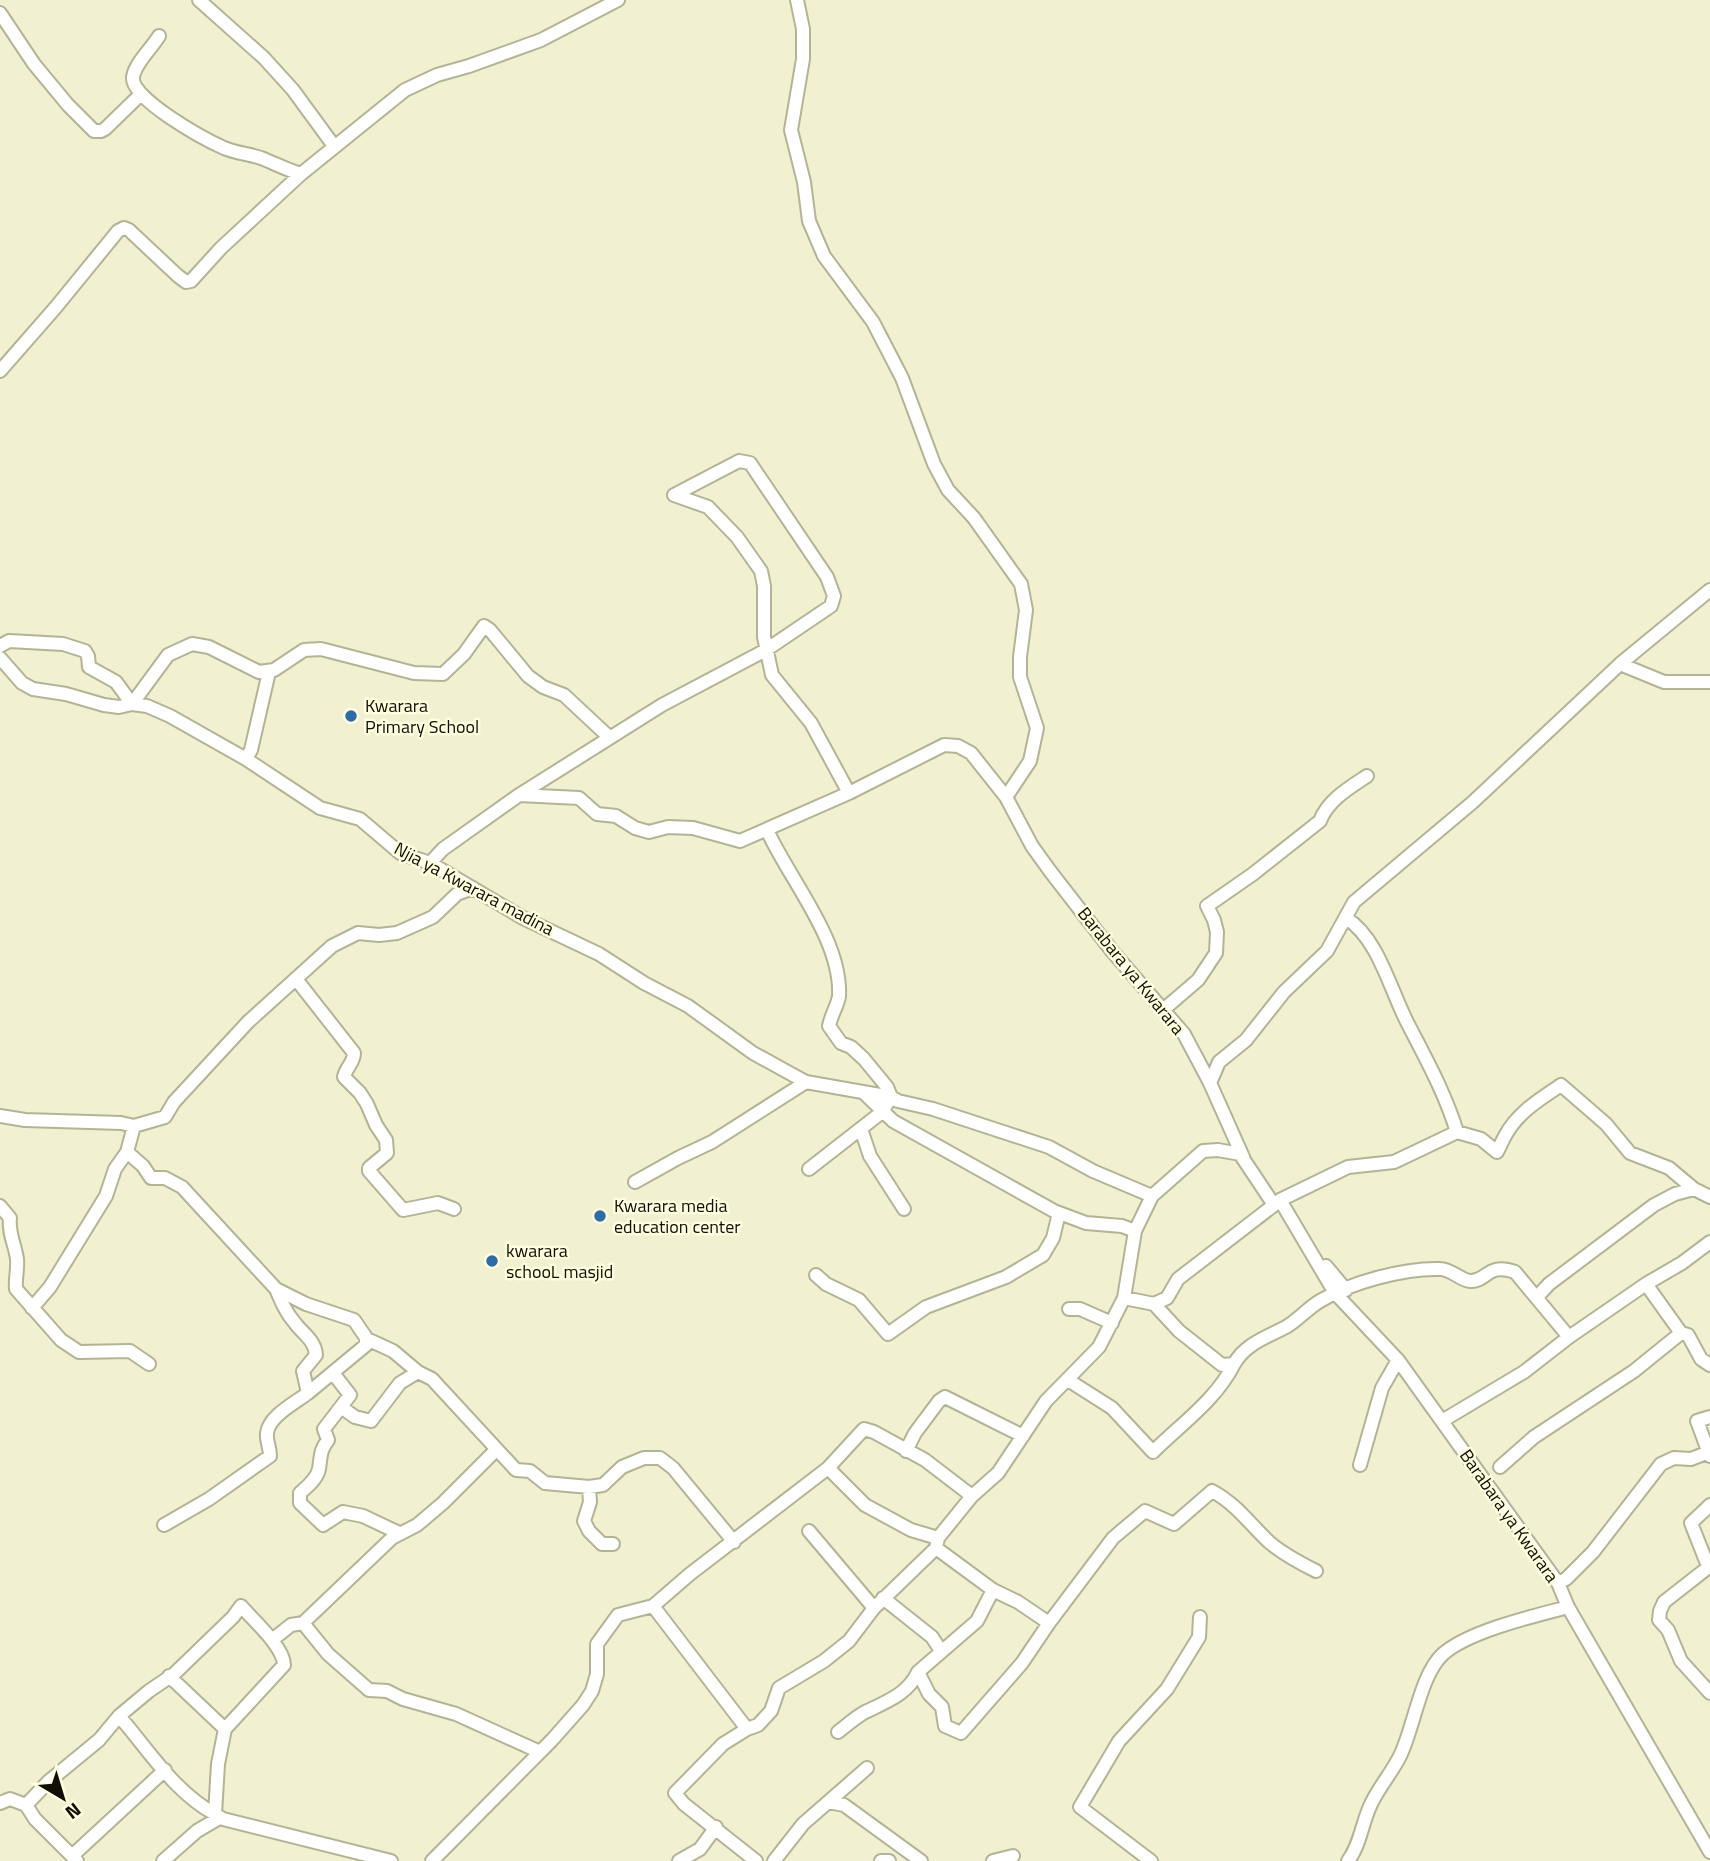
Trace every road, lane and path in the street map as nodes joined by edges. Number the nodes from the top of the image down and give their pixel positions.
1 (199, 0) edge
2 (618, 0) edge
3 (797, 0) edge
4 (1, 15) edge
5 (159, 36) dead end
6 (141, 94) junction
7 (334, 146) junction
8 (301, 174) junction
9 (0, 371) edge
10 (1710, 590) edge
11 (0, 646) edge
12 (765, 650) junction
13 (0, 658) edge
14 (1620, 664) junction
15 (269, 672) junction
16 (1710, 682) edge
17 (132, 704) junction
18 (610, 737) junction
19 (246, 760) junction
20 (1367, 776) dead end
21 (849, 793) junction
22 (519, 795) junction
23 (1006, 797) junction
24 (767, 830) junction
25 (430, 863) junction
26 (473, 888) junction
27 (1346, 918) junction
28 (296, 979) junction
29 (1163, 1010) junction
30 (806, 1082) junction
31 (1210, 1083) junction
32 (864, 1093) junction
33 (891, 1097) junction
34 (882, 1112) junction
35 (0, 1116) edge
36 (134, 1126) junction
37 (861, 1129) junction
38 (1457, 1132) junction
39 (127, 1153) junction
40 (1240, 1154) junction
41 (809, 1169) dead end
42 (635, 1182) dead end
43 (1694, 1189) junction
44 (1152, 1196) junction
45 (1710, 1197) edge
46 (1277, 1203) junction
47 (0, 1206) edge
48 (454, 1209) dead end
49 (904, 1209) dead end
50 (1059, 1213) junction
51 (1135, 1231) junction
52 (1710, 1242) edge
53 (816, 1275) dead end
54 (1646, 1284) junction
55 (276, 1289) junction
56 (1340, 1292) junction
57 (1538, 1296) junction
58 (1125, 1298) junction
59 (1154, 1304) junction
60 (32, 1308) junction
61 (1069, 1309) dead end
62 (1112, 1323) junction
63 (1681, 1333) junction
64 (1569, 1337) junction
65 (366, 1338) junction
66 (1398, 1360) junction
67 (149, 1364) dead end
68 (1234, 1364) junction
69 (1710, 1365) edge
70 (333, 1373) junction
71 (418, 1373) junction
72 (1068, 1380) junction
73 (308, 1393) junction
74 (341, 1407) junction
75 (1710, 1417) edge
76 (1442, 1421) junction
77 (1023, 1436) junction
78 (495, 1450) junction
79 (906, 1451) junction
80 (1710, 1454) edge
81 (1360, 1465) dead end
82 (1500, 1467) dead end
83 (828, 1468) junction
84 (589, 1487) junction
85 (972, 1496) junction
86 (1710, 1505) edge
87 (164, 1525) dead end
88 (808, 1531) dead end
89 (399, 1533) junction
90 (734, 1542) junction
91 (937, 1543) junction
92 (613, 1544) dead end
93 (1709, 1566) edge
94 (1316, 1571) dead end
95 (1558, 1583) junction
96 (993, 1590) junction
97 (878, 1603) junction
98 (653, 1606) junction
99 (1568, 1607) junction
100 (1200, 1617) dead end
101 (303, 1623) junction
102 (1049, 1623) junction
103 (272, 1640) junction
104 (941, 1651) junction
105 (918, 1672) junction
106 (169, 1676) junction
107 (1710, 1693) edge
108 (119, 1716) junction
109 (747, 1728) junction
110 (225, 1729) junction
111 (838, 1732) dead end
112 (540, 1752) junction
113 (867, 1768) dead end
114 (165, 1770) junction
115 (828, 1802) junction
116 (0, 1803) edge
117 (26, 1805) junction
118 (217, 1816) junction
119 (716, 1827) junction
120 (1710, 1852) edge
121 (1013, 1856) dead end
122 (75, 1858) edge
123 (163, 1861) edge
124 (391, 1861) edge
125 (432, 1861) edge
126 (679, 1861) edge
127 (756, 1861) edge
128 (774, 1861) edge
129 (881, 1861) edge
130 (889, 1861) edge
131 (920, 1861) edge
132 (993, 1861) edge
133 (1151, 1861) edge
134 (1348, 1861) edge

1 - 7 street
2 - 7 street
3 - 23 street
4 - 6 street
5 - 6 street
6 - 8 street
7 - 8 street
8 - 9 street
10 - 14 street
11 - 17 street
12 - 12 street
12 - 18 street
12 - 21 street
13 - 17 street, Njia ya Kwarara madina
14 - 16 street
14 - 27 street
15 - 17 street
15 - 18 street
15 - 19 street
17 - 19 street, Njia ya Kwarara madina
18 - 22 street
19 - 25 street, Njia ya Kwarara madina
20 - 29 street
21 - 23 street, Barabara ya Kwarara
21 - 24 street, Barabara ya Kwarara
22 - 24 street, Barabara ya Kwarara
22 - 25 street
23 - 29 street, Barabara ya Kwarara
24 - 33 street
25 - 26 street, Njia ya Kwarara madina
26 - 28 street
26 - 30 street, Njia ya Kwarara madina
27 - 31 street
27 - 38 street
28 - 36 street
28 - 48 street
29 - 31 street, Barabara ya Kwarara
30 - 32 street
30 - 42 street
31 - 40 street, Barabara ya Kwarara
32 - 33 street
32 - 34 street
33 - 34 street
33 - 44 street
34 - 37 street
34 - 50 street
35 - 36 street
36 - 39 street
37 - 41 street
37 - 49 street
38 - 43 street
38 - 46 street
39 - 55 street
39 - 60 street
40 - 44 street
40 - 46 street, Barabara ya Kwarara
43 - 45 street
43 - 57 street
44 - 51 street
46 - 56 street, Barabara ya Kwarara
46 - 59 street
47 - 60 street
50 - 51 street
50 - 53 street
51 - 58 street
52 - 54 street
54 - 63 street
54 - 64 street
55 - 65 street
55 - 73 street
56 - 57 street
56 - 66 street, Barabara ya Kwarara
56 - 68 street
57 - 64 street
58 - 59 street
58 - 62 street
59 - 68 street
60 - 67 street
61 - 62 street
62 - 72 street
63 - 69 street
63 - 82 street
64 - 76 street
65 - 70 street
65 - 71 street
66 - 76 street, Barabara ya Kwarara
66 - 81 street
68 - 72 street
70 - 73 street
70 - 74 street
71 - 74 street
71 - 78 street
72 - 77 street
73 - 87 street
74 - 89 street
75 - 80 street
76 - 95 street, Barabara ya Kwarara
77 - 79 street
77 - 85 street
78 - 84 street
78 - 89 street
79 - 83 street
79 - 85 street
80 - 95 street
83 - 90 street
83 - 91 street
84 - 90 street
84 - 92 street
85 - 91 street
86 - 93 street
88 - 97 street
89 - 101 street
90 - 98 street
91 - 96 street
91 - 97 street
93 - 107 street
94 - 102 street
95 - 99 street, Barabara ya Kwarara
96 - 102 street
96 - 104 street
97 - 104 street
97 - 109 street
98 - 109 street
98 - 112 street
99 - 120 street, Barabara ya Kwarara
99 - 134 street
100 - 133 street
101 - 103 street
101 - 112 street
102 - 105 street
103 - 106 street
103 - 110 street
104 - 105 street
105 - 111 street
106 - 108 street
106 - 110 street
108 - 114 street
108 - 117 street
109 - 119 street
110 - 118 street
112 - 125 street
113 - 115 street
114 - 118 street
114 - 122 street
115 - 128 street
115 - 131 street
116 - 117 street
117 - 122 street
118 - 123 street
118 - 124 street
119 - 126 street
119 - 127 street
121 - 132 street
129 - 130 street

